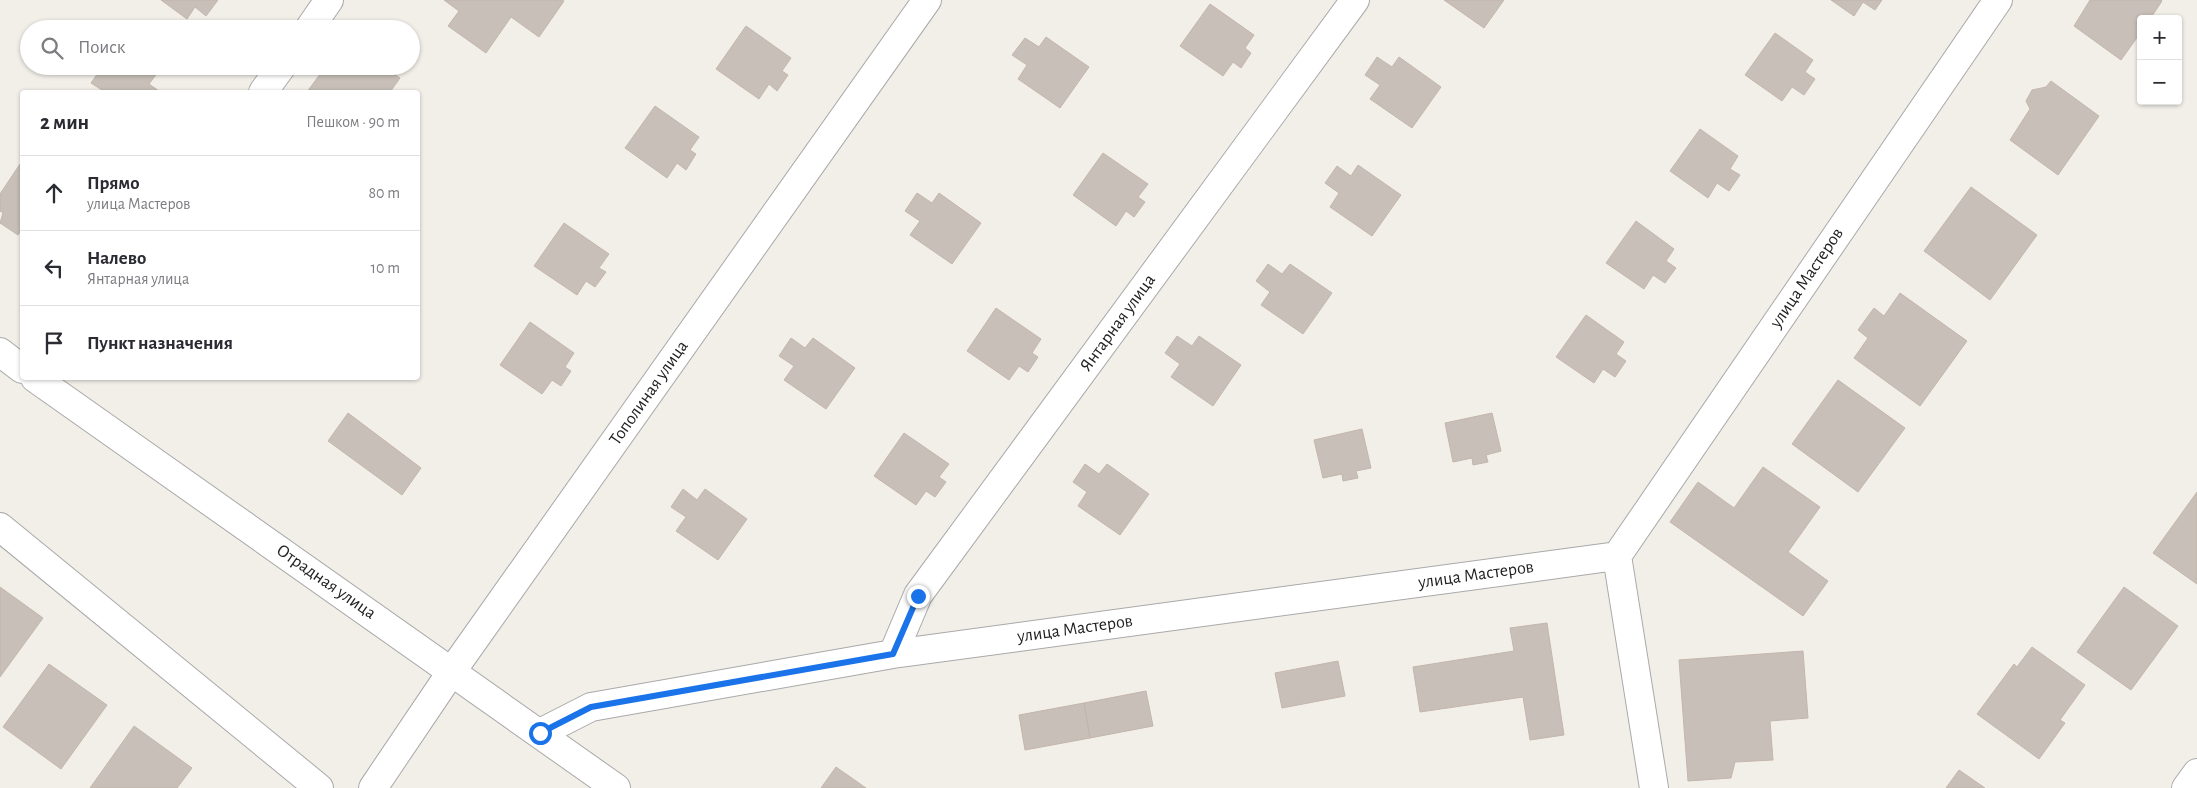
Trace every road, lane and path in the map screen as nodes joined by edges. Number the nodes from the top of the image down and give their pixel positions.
1 (329, 0) edge
2 (927, 0) edge
3 (1355, 0) edge
4 (1998, 0) edge
5 (315, 20) edge
6 (275, 75) edge
7 (264, 90) edge
8 (0, 352) edge
9 (20, 367) edge
10 (48, 381) edge
11 (0, 527) edge
12 (1617, 556) junction
13 (893, 654) junction
14 (452, 671) junction
15 (540, 733) junction
16 (2197, 773) edge
17 (319, 788) edge
18 (373, 788) edge
19 (616, 788) edge
20 (1654, 788) edge
21 (2186, 788) edge

1 - 5 street
2 - 14 street, Тополиная улица
3 - 13 street, Янтарная улица
4 - 12 street, улица Мастеров
6 - 7 street
8 - 9 street
10 - 14 street, Отрадная улица
11 - 17 street
12 - 13 street, улица Мастеров
12 - 20 street
13 - 15 street, улица Мастеров
14 - 15 street, Отрадная улица
14 - 18 street, Тополиная улица
15 - 19 street, Отрадная улица
16 - 21 street

